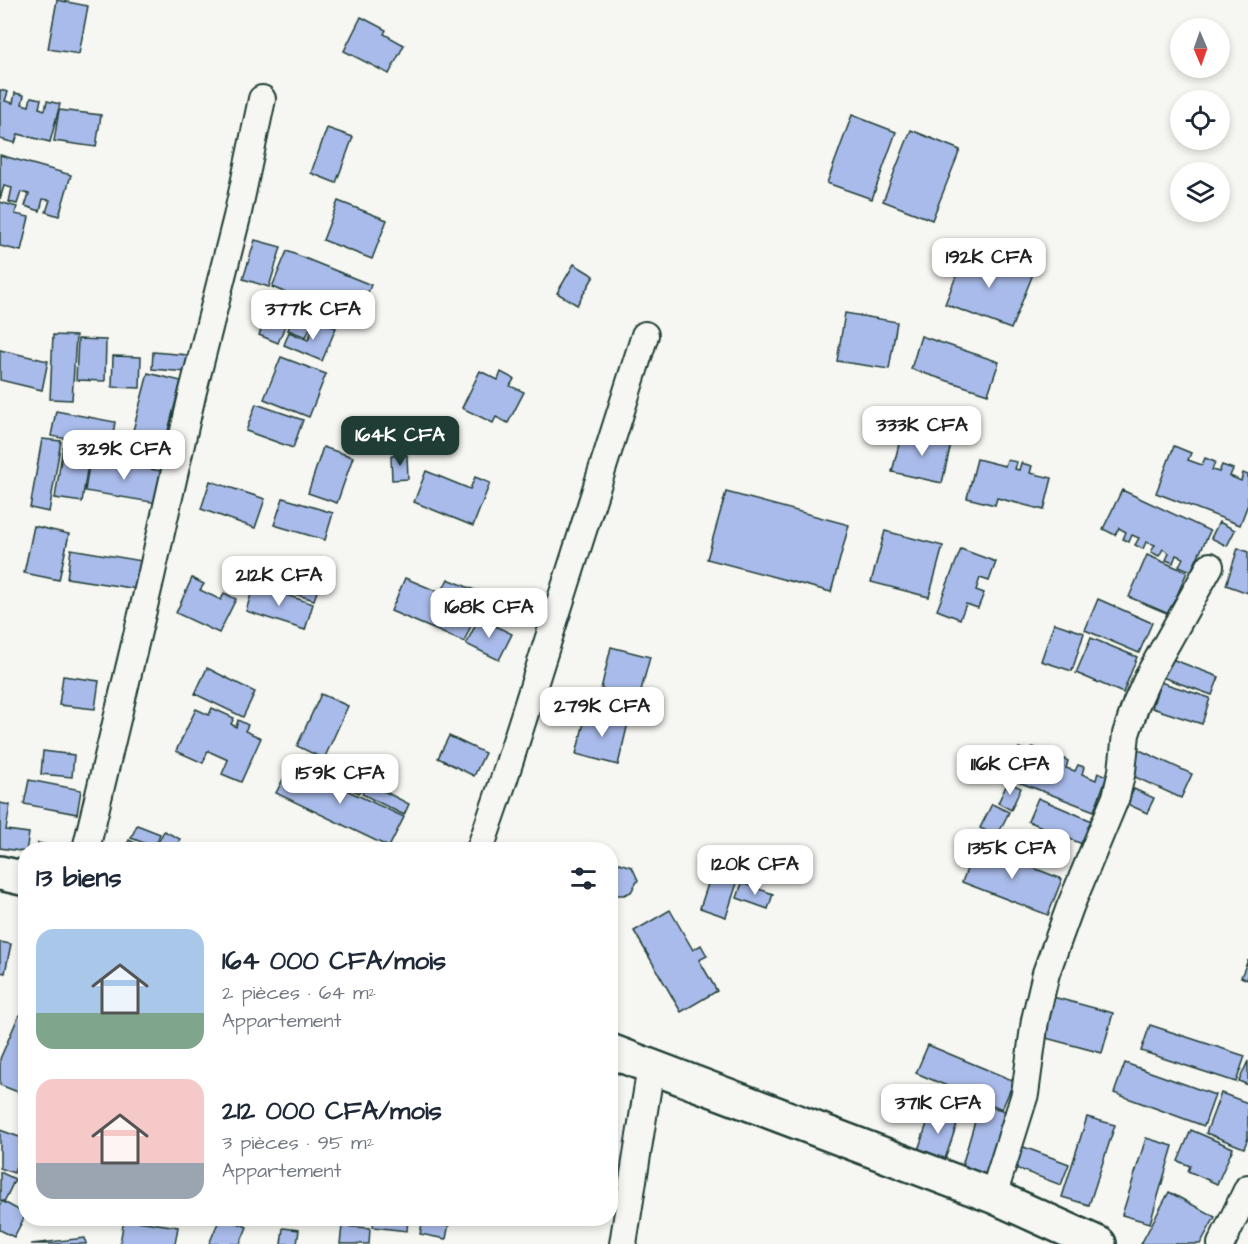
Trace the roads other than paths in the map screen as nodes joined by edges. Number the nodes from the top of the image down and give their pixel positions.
1 (262, 99) dead end
2 (645, 335) dead end
3 (1210, 566) dead end
4 (88, 842) edge
5 (482, 842) edge
6 (0, 873) edge
7 (18, 877) edge
8 (618, 1055) edge
9 (651, 1066) junction
10 (1248, 1188) edge
11 (993, 1196) junction
12 (1093, 1243) edge
13 (623, 1244) edge
14 (1221, 1244) edge

1 - 4 street
2 - 5 street
3 - 11 street
6 - 7 street
8 - 9 street
9 - 11 street
9 - 13 street
10 - 14 street
11 - 12 street

